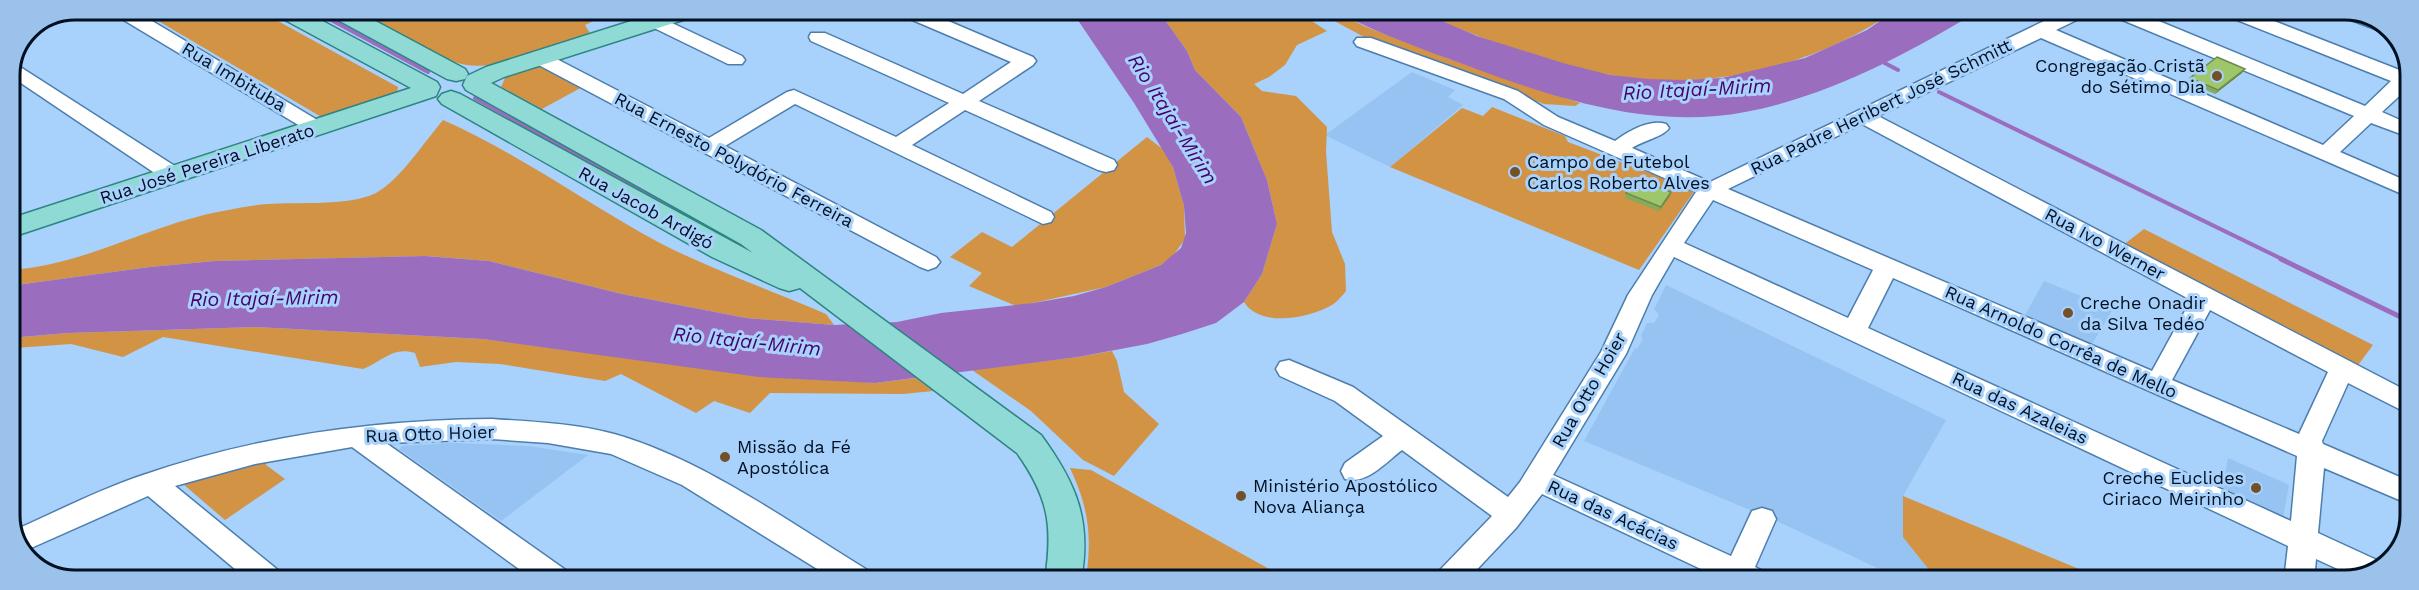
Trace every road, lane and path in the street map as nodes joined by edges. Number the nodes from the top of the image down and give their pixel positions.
1 (137, 20) edge
2 (306, 20) edge
3 (352, 20) edge
4 (658, 20) edge
5 (929, 20) edge
6 (2062, 20) edge
7 (2139, 20) edge
8 (2255, 20) edge
9 (655, 21) junction
10 (2041, 31) junction
11 (818, 37) dead end
12 (1364, 42) dead end
13 (540, 58) junction
14 (735, 60) dead end
15 (20, 73) edge
16 (2399, 75) edge
17 (451, 86) junction
18 (2399, 86) edge
19 (964, 102) junction
20 (2368, 114) junction
21 (1864, 117) junction
22 (2399, 127) edge
23 (317, 128) junction
24 (1659, 128) dead end
25 (897, 146) junction
26 (709, 147) junction
27 (1616, 150) junction
28 (2325, 154) junction
29 (1106, 165) dead end
30 (172, 176) junction
31 (2399, 186) edge
32 (1713, 190) junction
33 (1043, 217) dead end
34 (20, 225) edge
35 (1670, 246) junction
36 (928, 262) dead end
37 (1887, 266) junction
38 (2205, 297) junction
39 (1854, 331) junction
40 (1289, 369) dead end
41 (2342, 369) junction
42 (2157, 384) junction
43 (2400, 399) edge
44 (1403, 435) junction
45 (357, 437) junction
46 (2310, 450) junction
47 (1355, 471) dead end
48 (1536, 479) junction
49 (152, 483) junction
50 (2400, 489) edge
51 (1511, 514) junction
52 (1762, 519) dead end
53 (25, 539) edge
54 (2302, 539) junction
55 (2362, 567) edge
56 (257, 570) edge
57 (543, 570) edge
58 (844, 570) edge
59 (1066, 570) edge
60 (1461, 570) edge
61 (1725, 570) edge
62 (1745, 570) edge
63 (2300, 570) edge

1 - 23 street, Rua Imbituba
2 - 17 main road, Rua Jacob Ardigó
3 - 17 main road, Rua Jacob Ardigó
4 - 9 main road, Rua José Pereira Liberato
5 - 19 street
6 - 10 street, Rua Padre Heribert José Schmitt
7 - 20 street
8 - 16 street
9 - 13 main road, Rua José Pereira Liberato
9 - 14 street
10 - 21 street, Rua Padre Heribert José Schmitt
10 - 28 street
11 - 19 street
12 - 27 street, Rua Arnoldo Corrêa de Mello
13 - 17 main road, Rua José Pereira Liberato
13 - 26 street, Rua Ernesto Polydório Ferreira
15 - 30 street
17 - 23 main road, Rua José Pereira Liberato
17 - 59 main road, Rua Jacob Ardigó
18 - 20 street
19 - 25 street
19 - 29 street
20 - 22 street
20 - 28 street
21 - 32 street, Rua Padre Heribert José Schmitt
21 - 38 street, Rua Ivo Werner
23 - 30 main road, Rua José Pereira Liberato
24 - 27 street
25 - 26 street
25 - 33 street
26 - 36 street, Rua Ernesto Polydório Ferreira
27 - 32 street, Rua Arnoldo Corrêa de Mello
28 - 31 street
30 - 34 main road, Rua José Pereira Liberato
32 - 35 street, Rua Otto Hoier
32 - 37 street, Rua Arnoldo Corrêa de Mello
35 - 39 street, Rua das Azaleias
35 - 48 street, Rua Otto Hoier
37 - 39 street
37 - 42 street, Rua Arnoldo Corrêa de Mello
38 - 41 street, Rua Ivo Werner
38 - 42 street
39 - 54 street, Rua das Azaleias
40 - 44 street
41 - 43 street, Rua Ivo Werner
41 - 46 street
42 - 46 street, Rua Arnoldo Corrêa de Mello
44 - 47 street
44 - 51 street
45 - 49 street, Rua Otto Hoier
45 - 57 street
45 - 58 street, Rua Otto Hoier
46 - 50 street, Rua Arnoldo Corrêa de Mello
46 - 54 street
48 - 51 street, Rua Otto Hoier
48 - 61 street, Rua das Acácias
49 - 53 street, Rua Otto Hoier
49 - 56 street
51 - 60 street, Rua Otto Hoier
52 - 62 street
54 - 55 street, Rua das Azaleias
54 - 63 street

